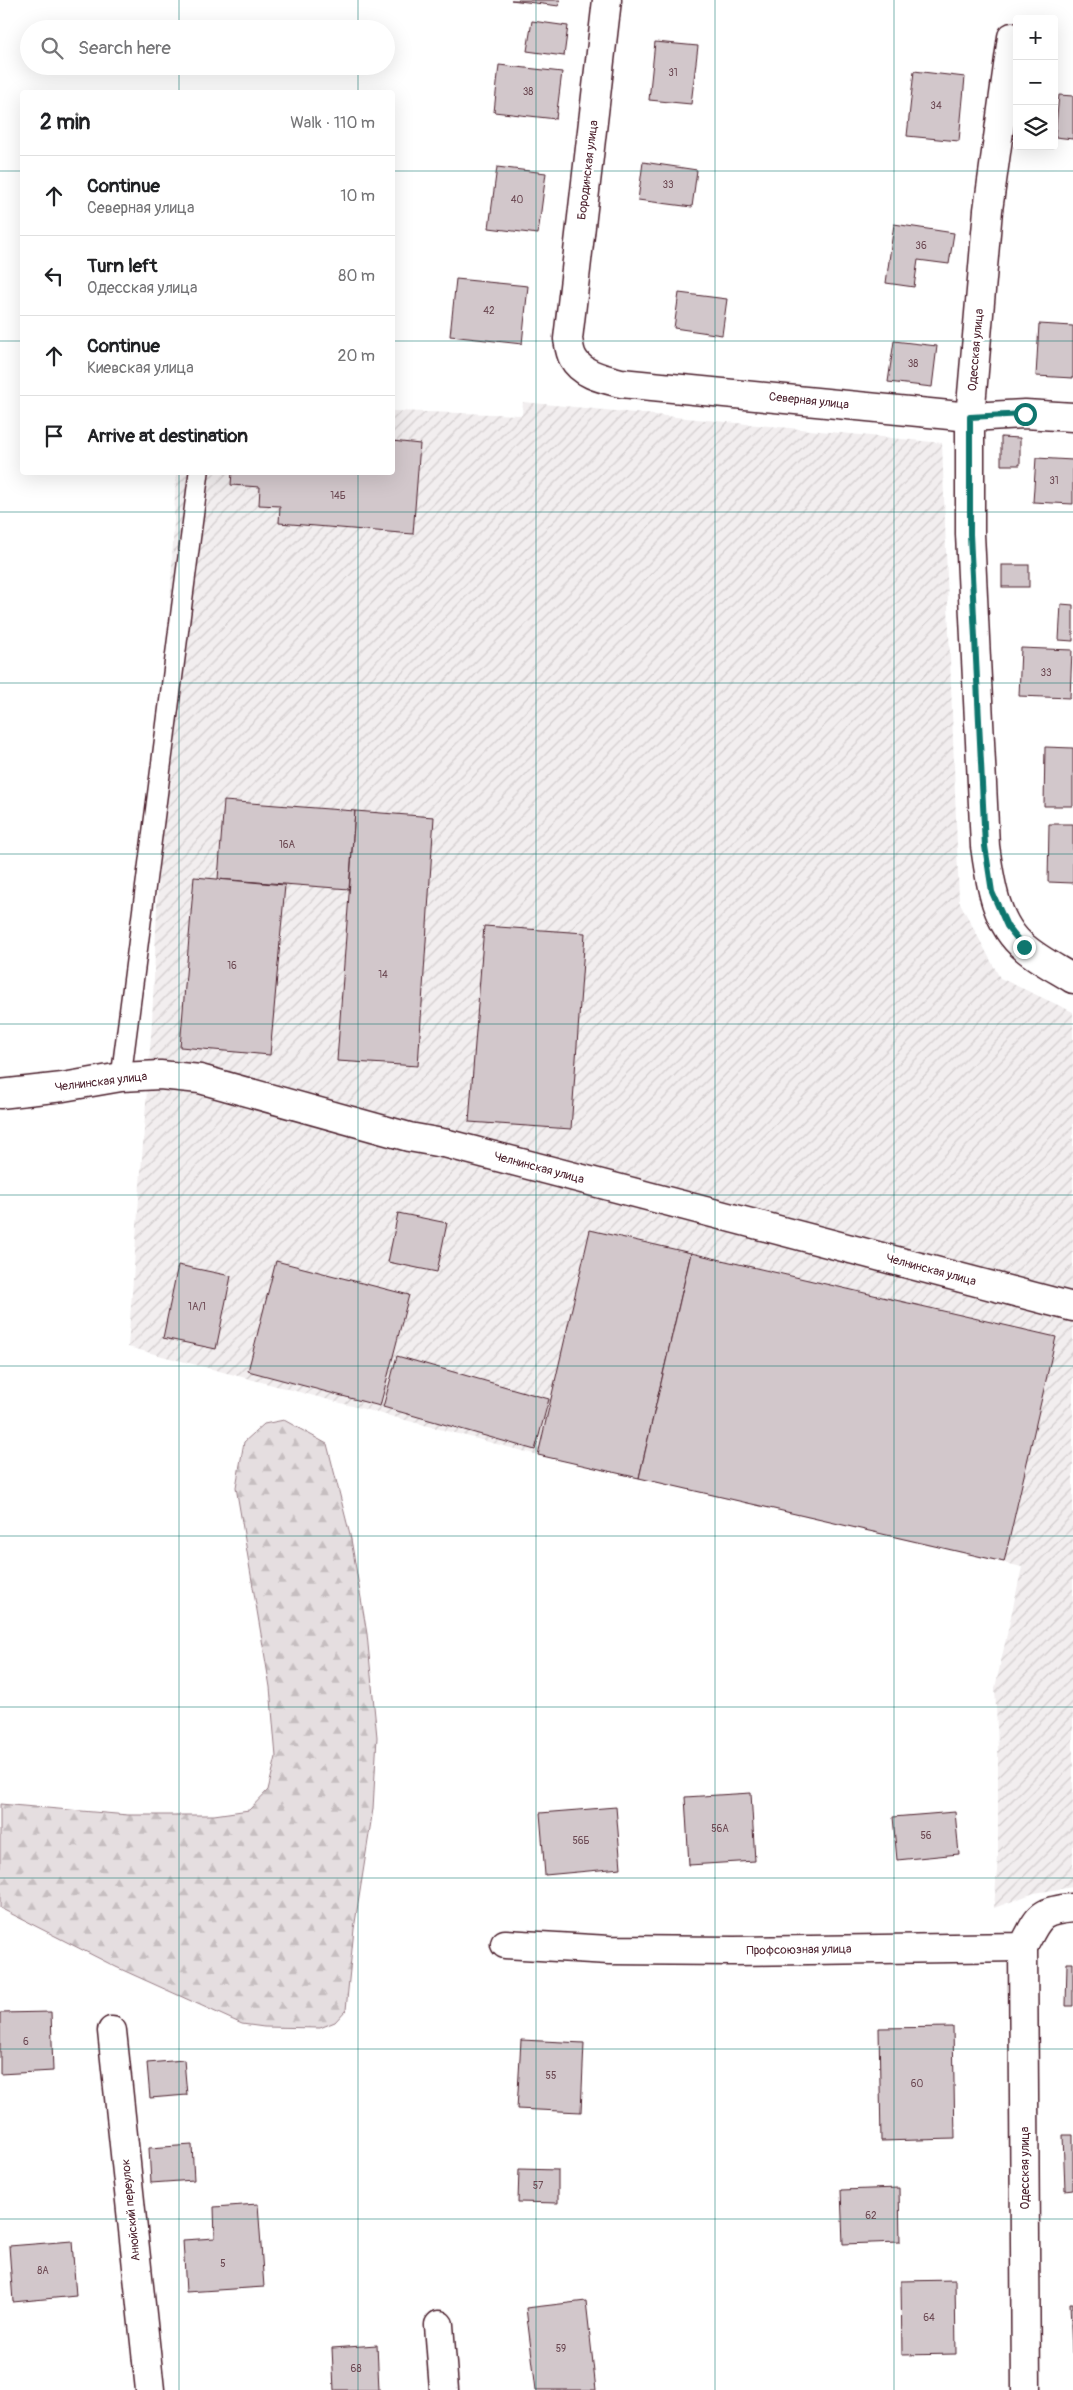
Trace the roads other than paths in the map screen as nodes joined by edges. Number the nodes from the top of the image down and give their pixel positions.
1 (608, 0) edge
2 (1012, 36) dead end
3 (568, 339) joint
4 (970, 417) junction
5 (1073, 417) edge
6 (199, 475) edge
7 (1073, 979) edge
8 (121, 1077) junction
9 (0, 1094) edge
10 (1073, 1307) edge
11 (1073, 1908) edge
12 (505, 1944) dead end
13 (1024, 1947) junction
14 (112, 2031) dead end
15 (440, 2326) dead end
16 (150, 2390) edge
17 (444, 2390) edge
18 (1026, 2390) edge

1 - 3 street, Бородинская улица
2 - 4 street, Одесская улица
3 - 4 street, Северная улица
4 - 5 street, Северная улица
4 - 7 street, Одесская улица
6 - 8 lane
8 - 9 street, Челнинская улица
8 - 10 street, Челнинская улица
11 - 13 street
12 - 13 street, Профсоюзная улица
13 - 18 street, Одесская улица
14 - 16 street, Анюйский переулок
15 - 17 street

